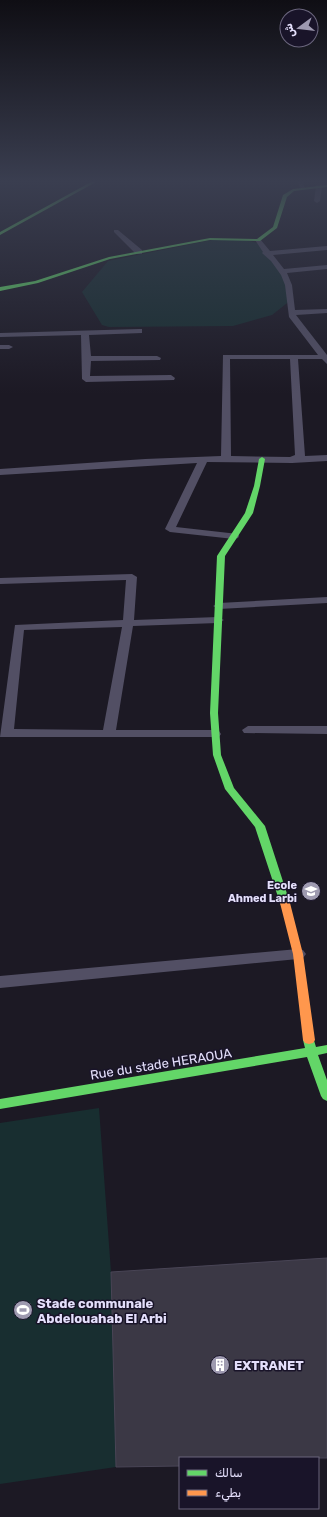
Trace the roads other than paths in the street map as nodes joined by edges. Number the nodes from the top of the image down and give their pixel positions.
1 (135, 253) edge
2 (267, 253) edge
3 (327, 267) edge
4 (281, 270) junction
5 (0, 289) edge
6 (327, 311) edge
7 (291, 313) junction
8 (139, 331) dead end
9 (85, 334) junction
10 (0, 335) edge
11 (294, 357) junction
12 (157, 358) dead end
13 (87, 359) junction
14 (325, 359) edge
15 (171, 378) dead end
16 (226, 458) junction
17 (327, 458) edge
18 (204, 459) junction
19 (262, 459) junction
20 (290, 460) junction
21 (0, 472) edge
22 (234, 536) junction
23 (0, 581) edge
24 (327, 600) edge
25 (218, 606) junction
26 (218, 620) junction
27 (128, 623) junction
28 (248, 730) dead end
29 (327, 730) edge
30 (4, 733) edge
31 (109, 734) junction
32 (215, 734) junction
33 (298, 954) junction
34 (0, 982) edge
35 (327, 1049) edge
36 (311, 1052) junction
37 (327, 1096) edge
38 (0, 1104) edge

1 - 5 street
2 - 4 street
3 - 4 street
4 - 7 street
6 - 7 street
7 - 14 street
8 - 9 street
9 - 10 street
9 - 13 street
11 - 14 street
11 - 16 street
11 - 20 street
12 - 13 street
13 - 15 street
16 - 18 street
16 - 19 street
17 - 20 street
18 - 21 street
18 - 22 street
19 - 20 street
19 - 22 street
22 - 25 street
23 - 27 street
24 - 25 street
25 - 26 street
26 - 27 street
26 - 32 street
27 - 30 street
27 - 31 street
28 - 29 street
30 - 31 street
31 - 32 street
32 - 33 street
33 - 34 street
33 - 36 street
35 - 36 street, Rue du stade HERAOUA
36 - 37 street
36 - 38 street, Rue du stade HERAOUA

